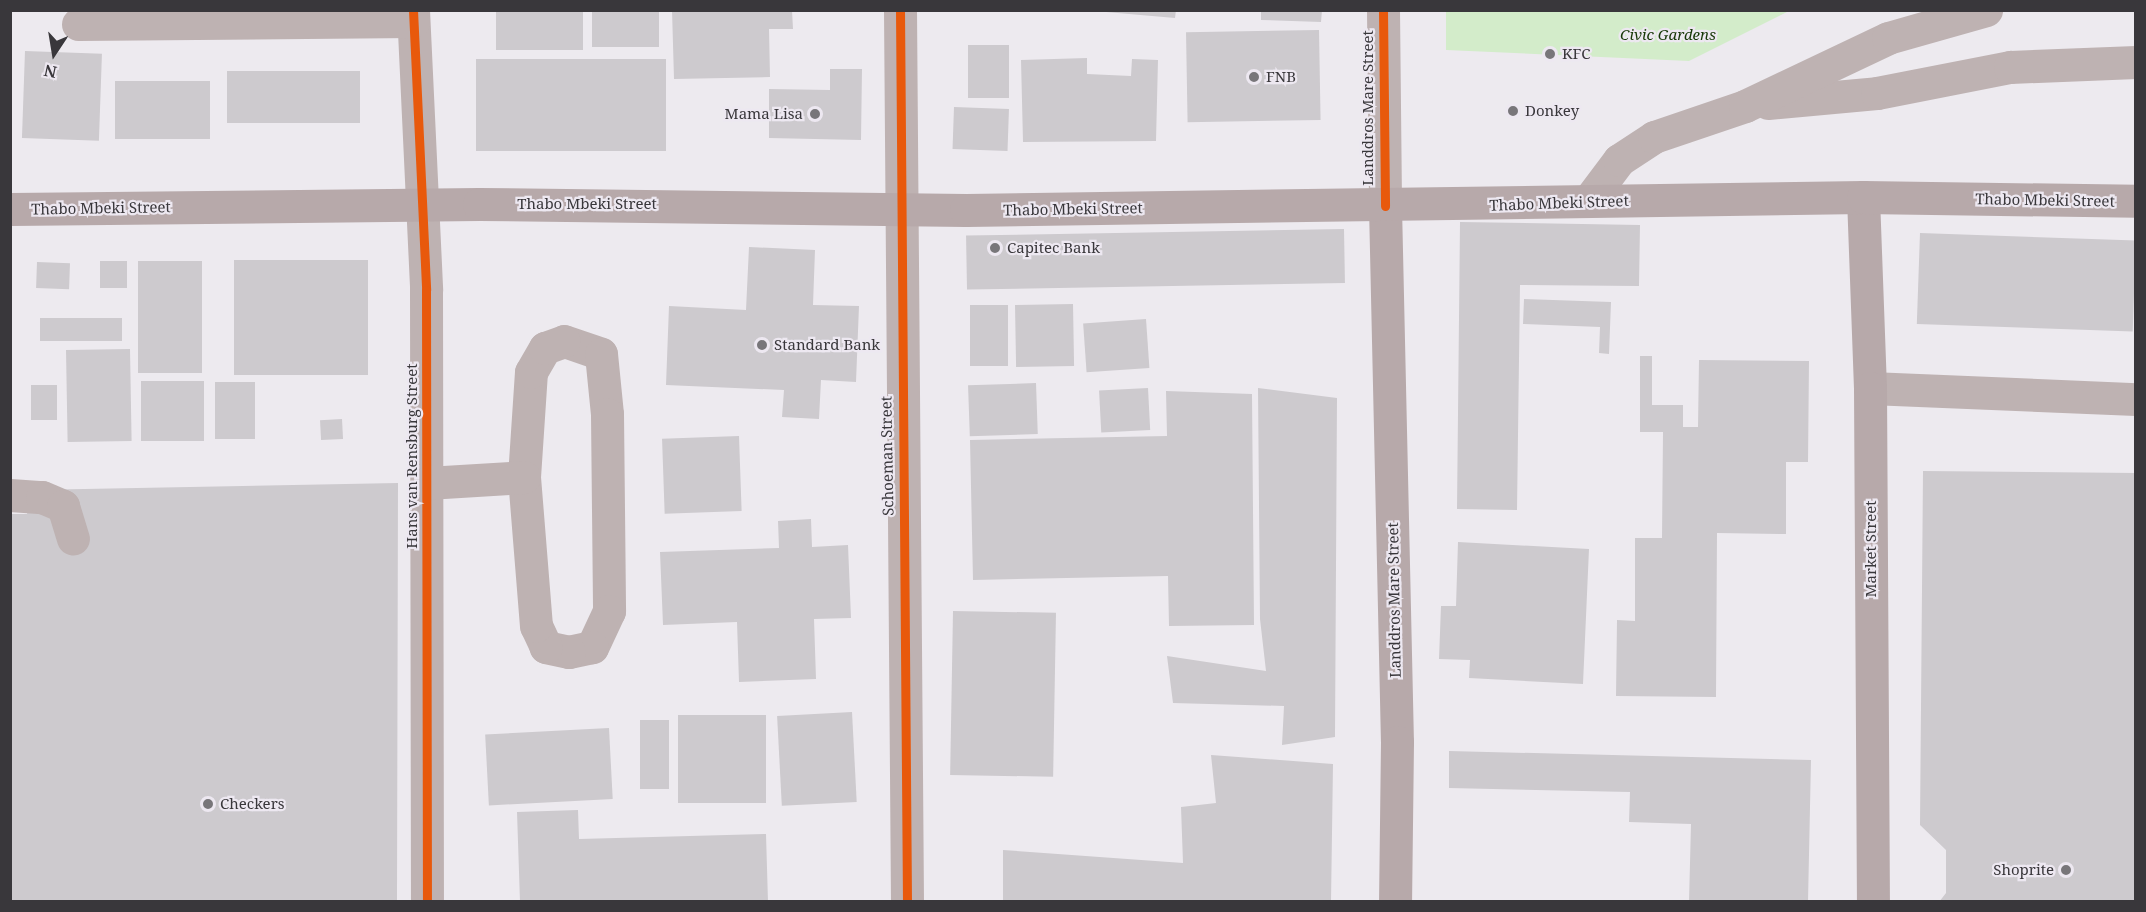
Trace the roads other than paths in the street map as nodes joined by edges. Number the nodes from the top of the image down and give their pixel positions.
1 (900, 10) edge
2 (1383, 10) edge
3 (1986, 10) edge
4 (413, 16) edge
5 (78, 24) dead end
6 (2136, 62) edge
7 (1745, 106) junction
8 (1863, 197) junction
9 (1589, 200) junction
10 (2136, 201) edge
11 (425, 205) junction
12 (1384, 206) junction
13 (898, 207) junction
14 (10, 209) edge
15 (1870, 388) junction
16 (2136, 399) edge
17 (524, 477) junction
18 (427, 483) junction
19 (10, 495) edge
20 (73, 538) dead end
21 (427, 902) edge
22 (907, 902) edge
23 (1395, 902) edge
24 (1873, 902) edge

1 - 13 street, Schoeman Street
2 - 12 street, Landdros Mare Street
3 - 7 street
4 - 5 street
4 - 11 street, Hans van Rensburg Street
6 - 7 street
7 - 9 street
8 - 9 main road, Thabo Mbeki Street
8 - 10 main road, Thabo Mbeki Street
8 - 15 main road, Market Street
9 - 12 main road, Thabo Mbeki Street
11 - 13 main road, Thabo Mbeki Street
11 - 14 main road, Thabo Mbeki Street
11 - 18 street, Hans van Rensburg Street
12 - 13 main road, Thabo Mbeki Street
12 - 23 main road, Landdros Mare Street
13 - 22 street, Schoeman Street
15 - 16 street
15 - 24 main road, Market Street
17 - 17 street
17 - 18 street
18 - 21 street, Hans van Rensburg Street
19 - 20 street

